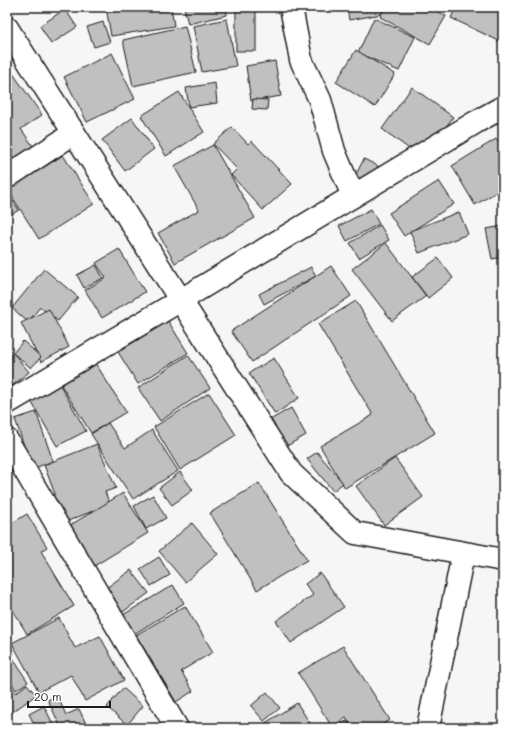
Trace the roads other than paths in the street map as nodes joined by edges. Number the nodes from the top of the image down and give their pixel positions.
1 (291, 7) edge
2 (7, 28) edge
3 (503, 107) edge
4 (74, 133) junction
5 (7, 177) edge
6 (353, 196) junction
7 (181, 300) junction
8 (7, 403) edge
9 (7, 440) edge
10 (463, 554) junction
11 (503, 560) edge
12 (177, 728) edge
13 (428, 728) edge

1 - 6 street
2 - 4 street
3 - 6 street
4 - 5 street
4 - 7 street
6 - 7 street
7 - 8 street
7 - 10 street
9 - 12 street
10 - 11 street
10 - 13 street

